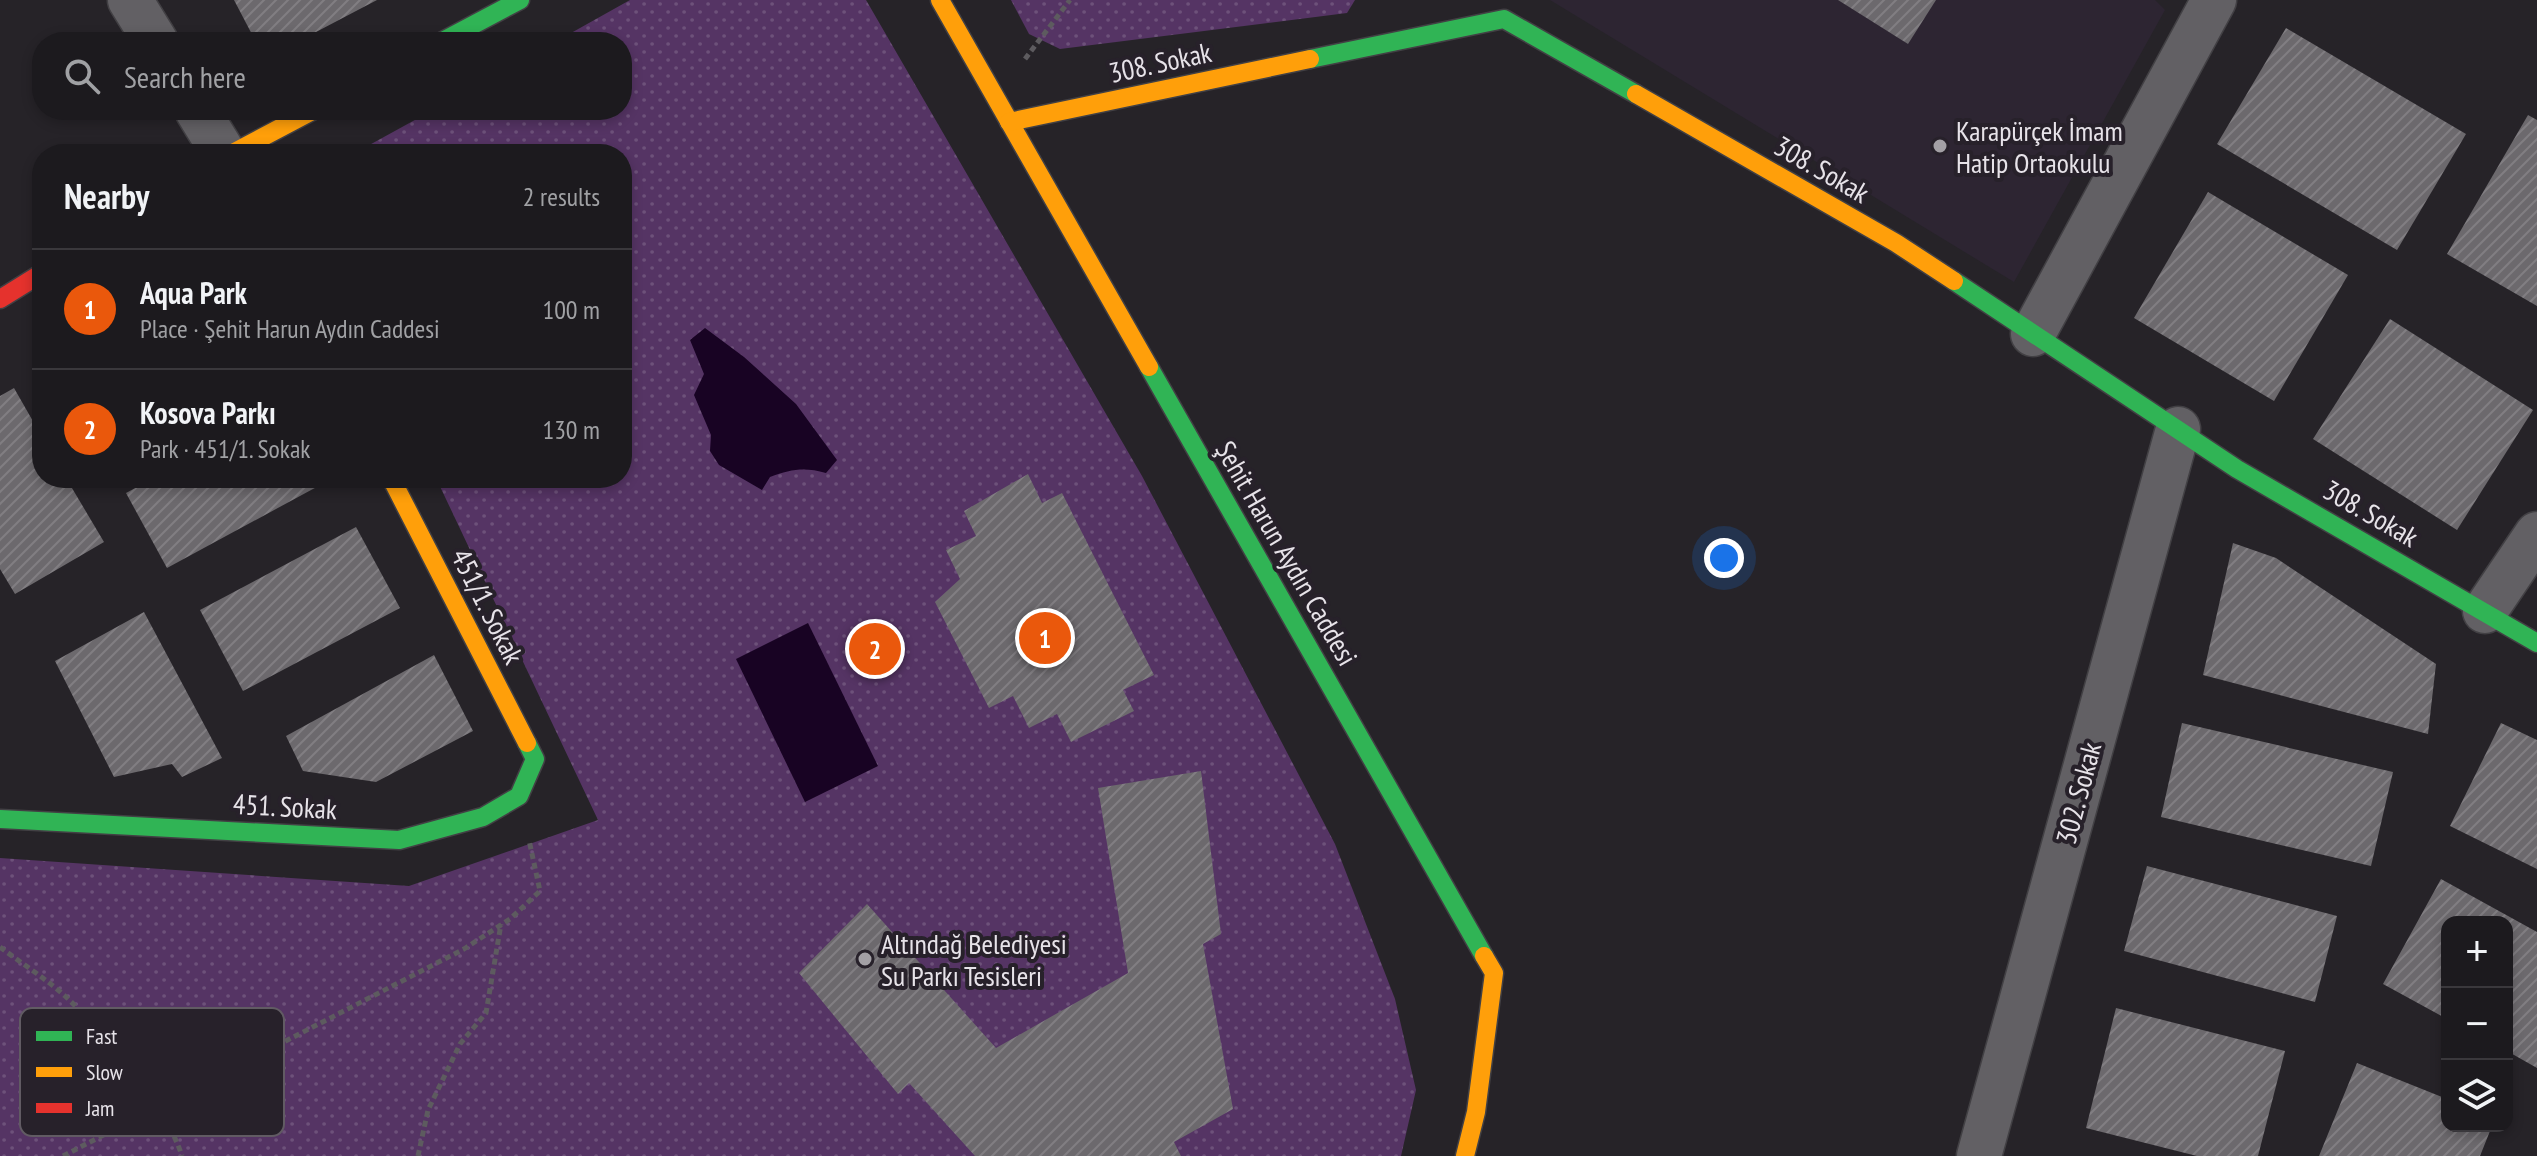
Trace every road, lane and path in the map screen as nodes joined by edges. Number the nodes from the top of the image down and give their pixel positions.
1 (130, 0) edge
2 (520, 0) edge
3 (940, 0) edge
4 (1070, 0) edge
5 (2214, 0) edge
6 (1457, 14) edge
7 (150, 32) edge
8 (460, 32) edge
9 (996, 98) junction
10 (203, 120) edge
11 (295, 120) edge
12 (1009, 122) junction
13 (218, 144) edge
14 (250, 144) edge
15 (32, 279) edge
16 (0, 299) edge
17 (2033, 334) junction
18 (2178, 429) junction
19 (396, 488) edge
20 (2537, 534) edge
21 (2485, 611) junction
22 (2537, 643) edge
23 (519, 796) junction
24 (0, 819) edge
25 (501, 924) junction
26 (0, 947) edge
27 (76, 1008) edge
28 (284, 1041) edge
29 (101, 1136) edge
30 (175, 1136) edge
31 (63, 1156) edge
32 (182, 1156) edge
33 (418, 1156) edge
34 (1465, 1156) edge
35 (1979, 1156) edge

1 - 7 street
2 - 8 street
3 - 9 street, Şehit Harun Aydın Caddesi
4 - 9 path
5 - 17 street
6 - 12 street, 308. Sokak
6 - 17 street, 308. Sokak
9 - 12 street, Şehit Harun Aydın Caddesi
10 - 13 street
11 - 14 street
12 - 34 street, Şehit Harun Aydın Caddesi
15 - 16 street
17 - 18 street, 308. Sokak
18 - 21 street, 308. Sokak
18 - 35 street, 302. Sokak
19 - 23 street, 451/1. Sokak
20 - 21 street
21 - 22 street, 308. Sokak
23 - 24 street, 451. Sokak
23 - 25 path
25 - 28 path
25 - 33 path
26 - 27 path
29 - 31 path
30 - 32 path

